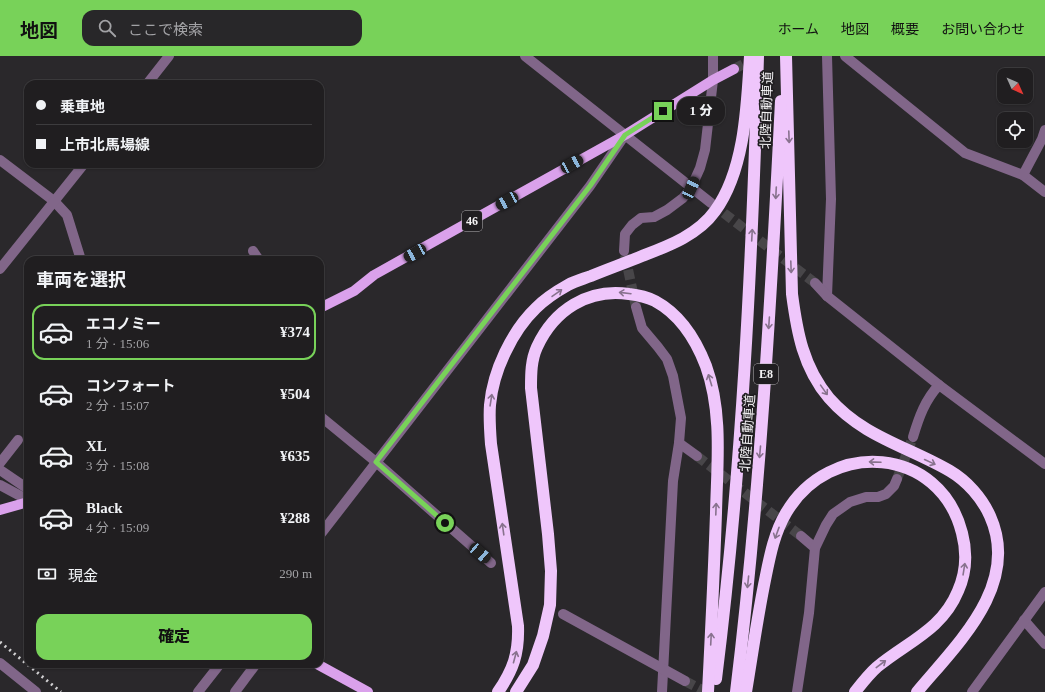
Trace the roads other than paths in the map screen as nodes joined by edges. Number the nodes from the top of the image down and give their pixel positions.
1 (169, 56) edge
2 (525, 56) edge
3 (713, 56) edge
4 (750, 56) edge
5 (758, 56) edge
6 (782, 56) edge
7 (786, 56) edge
8 (827, 56) edge
9 (845, 56) edge
10 (734, 69) tunnel mouth
11 (150, 80) edge
12 (713, 80) junction
13 (1045, 130) edge
14 (625, 135) junction
15 (0, 160) edge
16 (81, 168) edge
17 (1024, 175) junction
18 (691, 188) junction
19 (1045, 192) edge
20 (54, 201) junction
21 (711, 203) tunnel mouth
22 (252, 251) dead end
23 (624, 251) tunnel mouth
24 (80, 256) edge
25 (256, 256) edge
26 (0, 269) edge
27 (815, 283) tunnel mouth
28 (827, 296) junction
29 (324, 306) edge
30 (636, 307) tunnel mouth
31 (939, 385) junction
32 (324, 419) edge
33 (913, 437) tunnel mouth
34 (18, 440) dead end
35 (679, 443) junction
36 (698, 456) tunnel mouth
37 (376, 462) junction
38 (0, 463) edge
39 (1045, 464) edge
40 (0, 470) edge
41 (897, 479) tunnel mouth
42 (0, 485) edge
43 (24, 486) edge
44 (24, 499) edge
45 (24, 502) edge
46 (0, 510) edge
47 (324, 530) edge
48 (800, 536) tunnel mouth
49 (815, 548) junction
50 (491, 563) dead end
51 (1045, 592) edge
52 (563, 614) dead end
53 (1024, 620) junction
54 (1045, 644) edge
55 (0, 663) edge
56 (217, 668) edge
57 (253, 668) edge
58 (324, 668) edge
59 (664, 671) junction
60 (685, 681) tunnel mouth
61 (36, 692) edge
62 (198, 692) edge
63 (235, 692) edge
64 (368, 692) edge
65 (498, 692) edge
66 (516, 692) edge
67 (662, 692) edge
68 (708, 692) edge
69 (714, 692) edge
70 (736, 692) edge
71 (746, 692) edge
72 (797, 692) edge
73 (854, 692) edge
74 (917, 692) edge
75 (972, 692) edge

1 - 11 street
2 - 14 street
3 - 12 street
65 -> 4 highway
69 -> 5 highway, 北陸自動車道 / E8
6 -> 70 highway, 北陸自動車道 / E8
7 -> 74 highway
8 - 28 street
9 - 17 street
10 - 12 main road, 46
12 - 14 main road, 46
12 - 18 street
13 - 17 street
14 - 18 street
14 - 29 main road, 46
14 - 37 street
15 - 20 street
16 - 20 street
17 - 19 street
18 - 21 street
18 - 23 street
20 - 24 street
20 - 26 street
22 - 25 street
27 - 28 street
28 - 31 street
30 - 35 street
31 - 33 street
31 - 39 street
32 - 37 street
34 - 38 street
35 - 36 street
35 - 59 street
37 - 47 street
37 - 50 street
40 - 43 street
41 - 49 street
42 - 44 street
45 - 46 main road
48 - 49 street
49 - 72 street
51 - 53 street
52 - 59 street
53 - 54 street
53 - 75 street
55 - 61 street
56 - 62 street
57 - 63 street
58 - 64 main road
59 - 60 street
59 - 67 street
68 -> 66 highway
73 -> 71 highway

